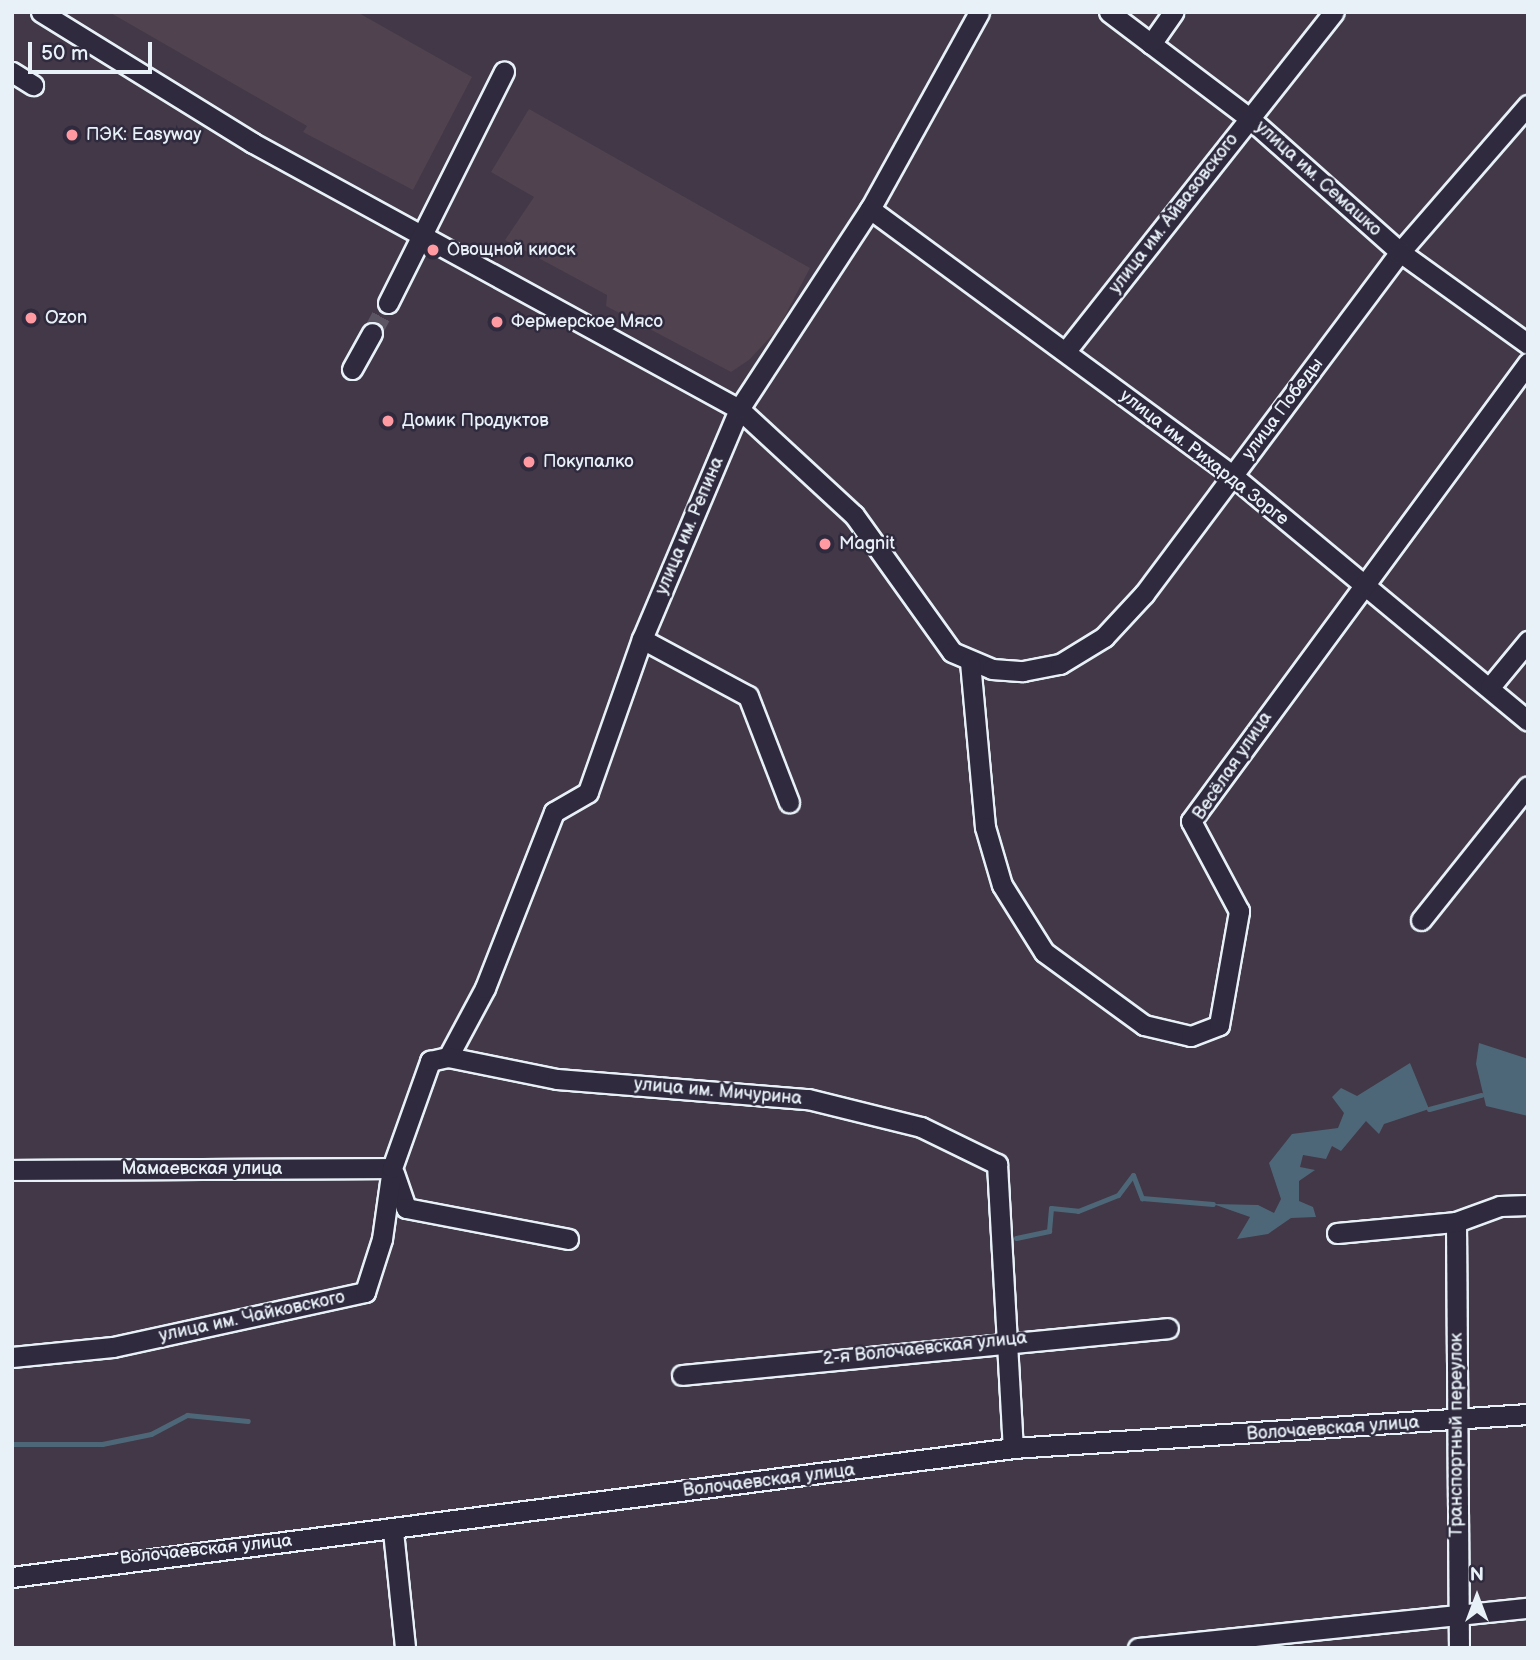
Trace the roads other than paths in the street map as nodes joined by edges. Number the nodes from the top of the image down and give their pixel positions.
1 (41, 12) edge
2 (979, 12) edge
3 (1109, 12) edge
4 (1173, 12) edge
5 (1335, 12) edge
6 (1151, 44) junction
7 (504, 71) dead end
8 (12, 72) edge
9 (33, 85) dead end
10 (1528, 105) edge
11 (1249, 118) junction
12 (870, 209) junction
13 (423, 234) junction
14 (1400, 253) junction
15 (388, 303) tunnel mouth
16 (372, 333) tunnel mouth
17 (1528, 344) edge
18 (1066, 351) junction
19 (1528, 363) edge
20 (352, 369) dead end
21 (739, 409) junction
22 (1233, 476) junction
23 (1361, 585) junction
24 (642, 639) junction
25 (1528, 641) edge
26 (970, 662) junction
27 (1490, 687) junction
28 (1528, 721) edge
29 (1528, 786) edge
30 (789, 802) dead end
31 (1422, 920) dead end
32 (439, 1059) junction
33 (392, 1168) junction
34 (12, 1170) edge
35 (1528, 1205) edge
36 (1456, 1222) junction
37 (1337, 1233) dead end
38 (568, 1239) dead end
39 (1168, 1328) dead end
40 (1003, 1340) junction
41 (12, 1357) edge
42 (682, 1375) dead end
43 (1528, 1414) edge
44 (1457, 1420) junction
45 (1013, 1447) junction
46 (393, 1531) junction
47 (12, 1577) edge
48 (1528, 1608) edge
49 (1458, 1614) junction
50 (405, 1648) edge
51 (1138, 1648) edge
52 (1459, 1648) edge

1 - 13 street
2 - 12 street, улица им. Репина
3 - 6 street, улица им. Семашко
4 - 6 street
5 - 11 street, улица им. Айвазовского
6 - 11 street, улица им. Семашко
7 - 13 street
8 - 9 street
10 - 14 street, улица Победы
11 - 14 street, улица им. Семашко
11 - 18 street, улица им. Айвазовского
12 - 18 street, улица им. Рихарда Зорге
12 - 21 street, улица им. Репина
13 - 15 street
13 - 21 street
14 - 17 street, улица им. Семашко
14 - 22 street, улица Победы
16 - 20 street
18 - 22 street, улица им. Рихарда Зорге
19 - 23 street, Весёлая улица
21 - 24 street, улица им. Репина
21 - 26 street
22 - 23 street, улица им. Рихарда Зорге
22 - 26 street, улица Победы
23 - 26 street, Весёлая улица
23 - 27 street, улица им. Рихарда Зорге
24 - 30 street
24 - 32 street, улица им. Репина
25 - 27 street
27 - 28 street, улица им. Рихарда Зорге
29 - 31 street
32 - 33 street, улица им. Репина
32 - 40 street, улица им. Мичурина
33 - 34 street, Мамаевская улица
33 - 38 street
33 - 41 street, улица им. Чайковского
35 - 36 street
36 - 37 street
36 - 44 street, Транспортный переулок
39 - 40 street, 2-я Волочаевская улица
40 - 42 street, 2-я Волочаевская улица
40 - 45 street
43 - 44 street, Волочаевская улица
44 - 45 street, Волочаевская улица
44 - 49 street, Транспортный переулок
45 - 46 street, Волочаевская улица
46 - 47 street, Волочаевская улица
46 - 50 street
48 - 49 street
49 - 51 street
49 - 52 street, Транспортный переулок

